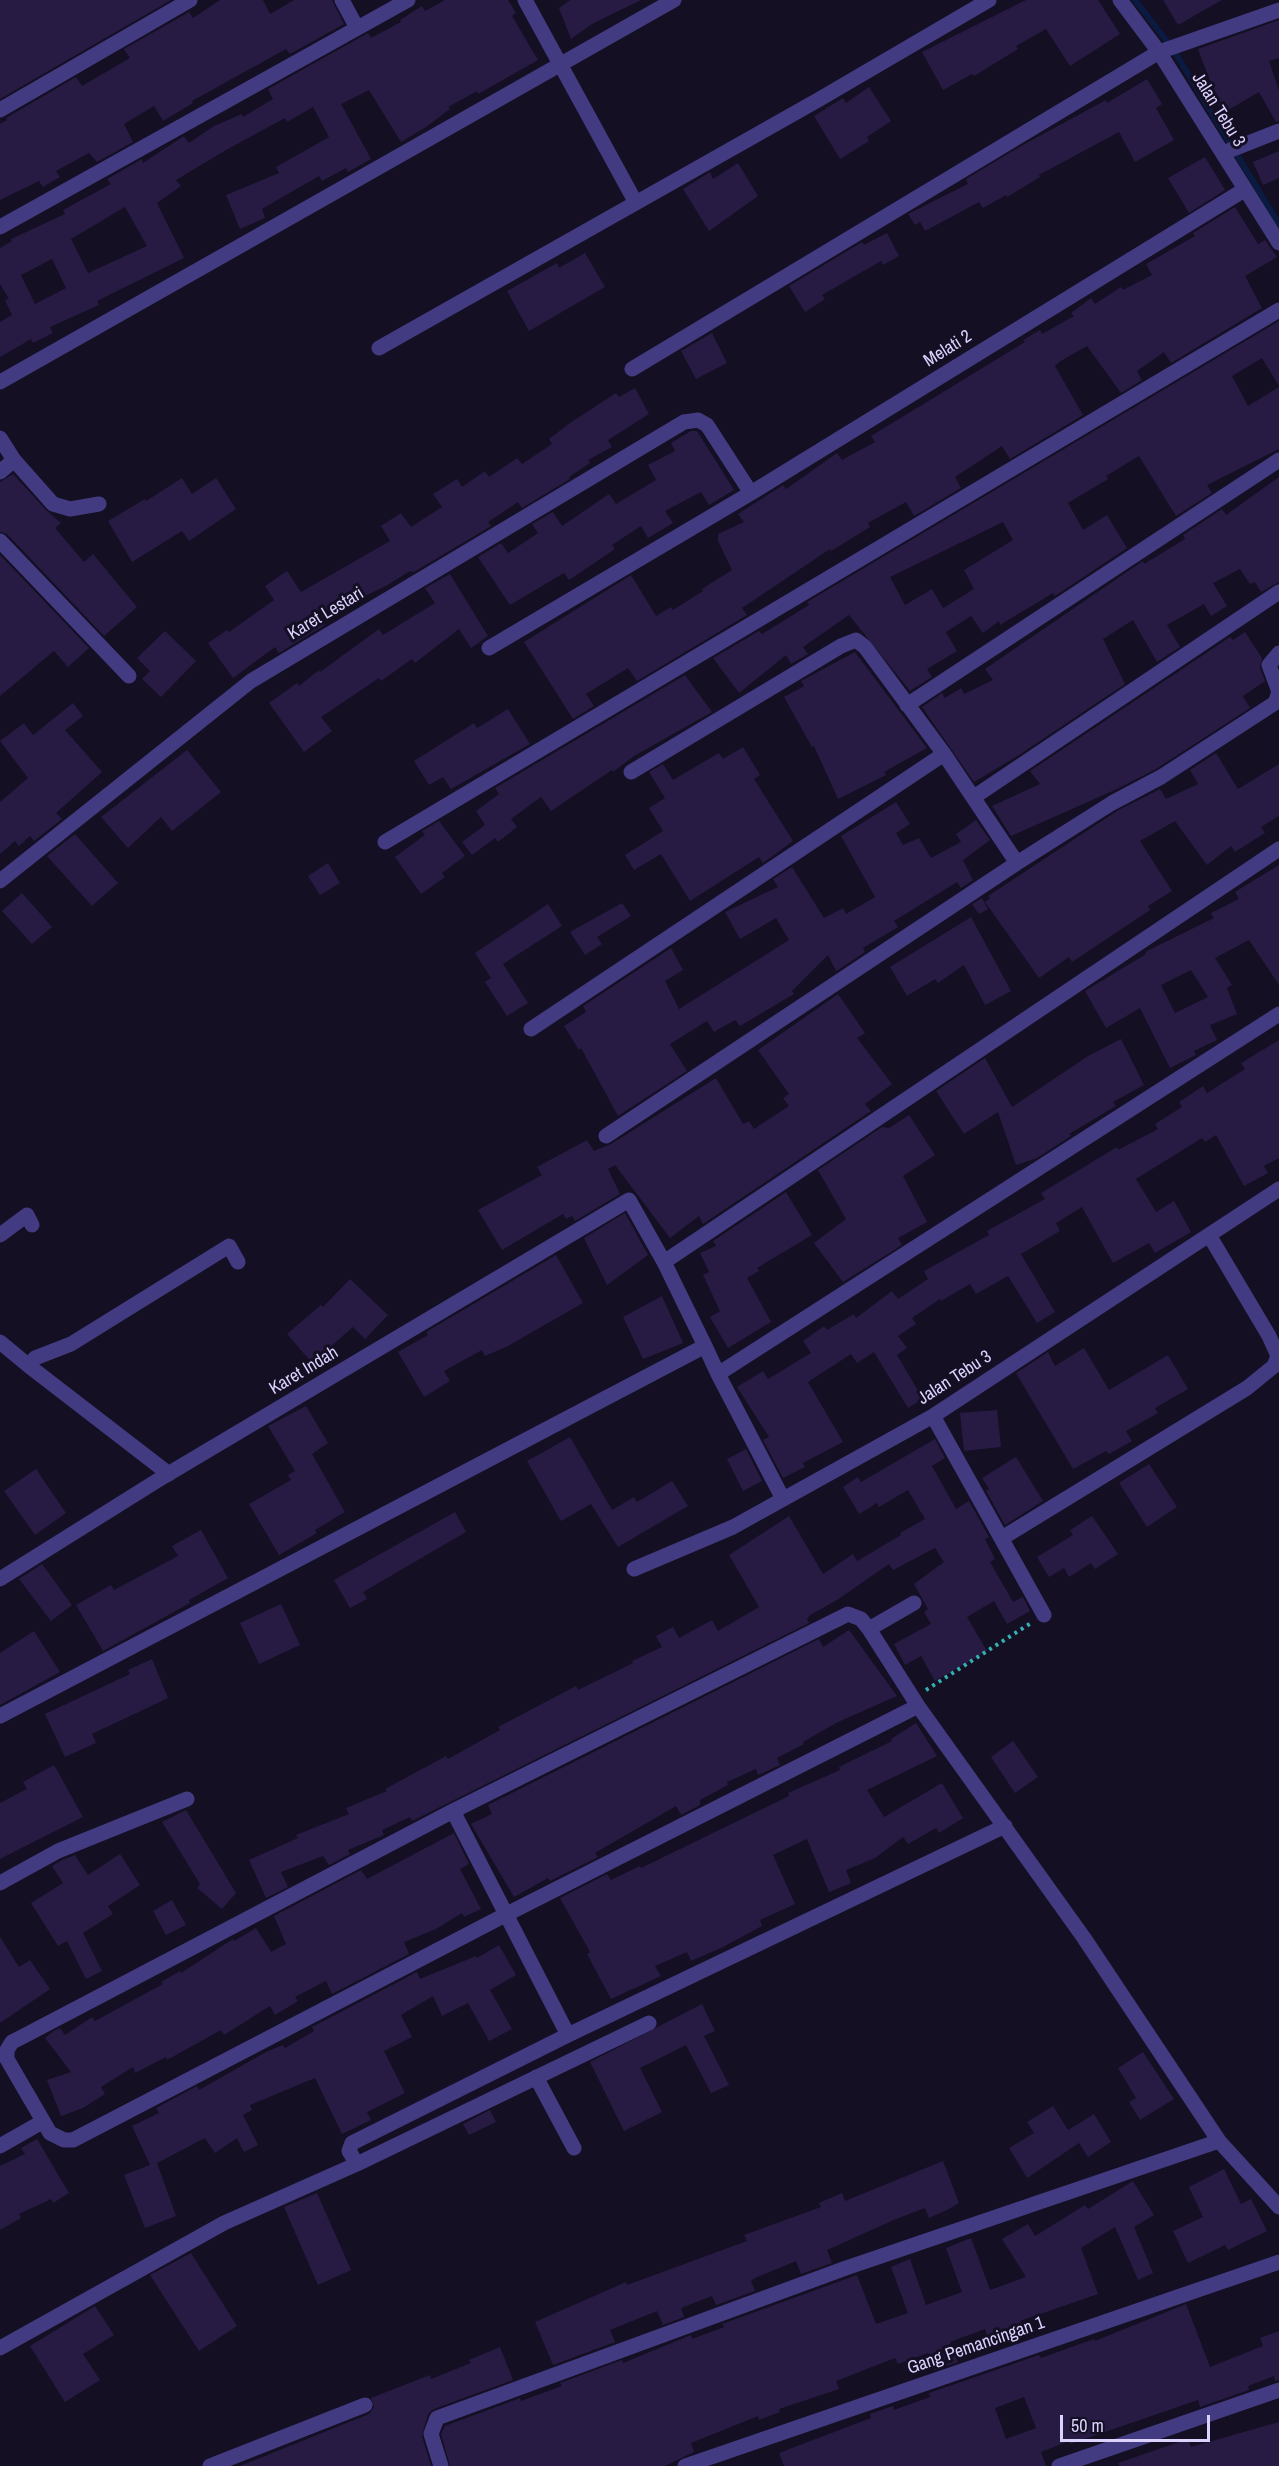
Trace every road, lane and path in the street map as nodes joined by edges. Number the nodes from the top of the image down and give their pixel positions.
1 (190, 0) edge
2 (342, 0) edge
3 (408, 0) edge
4 (525, 0) edge
5 (674, 0) edge
6 (989, 0) edge
7 (1120, 0) edge
8 (1279, 10) edge
9 (357, 28) junction
10 (1161, 51) junction
11 (558, 64) junction
12 (0, 110) edge
13 (1279, 131) edge
14 (1225, 152) junction
15 (1244, 190) junction
16 (636, 203) junction
17 (0, 226) edge
18 (1279, 243) edge
19 (1279, 310) edge
20 (379, 348) dead end
21 (632, 369) dead end
22 (0, 382) edge
23 (0, 438) edge
24 (14, 460) junction
25 (1279, 460) edge
26 (0, 472) edge
27 (751, 493) junction
28 (99, 504) dead end
29 (0, 541) edge
30 (1279, 592) edge
31 (489, 648) dead end
32 (1279, 653) edge
33 (129, 676) dead end
34 (907, 705) junction
35 (944, 754) junction
36 (631, 772) dead end
37 (974, 797) junction
38 (385, 842) dead end
39 (1279, 849) edge
40 (1017, 864) junction
41 (0, 881) edge
42 (1279, 1014) edge
43 (531, 1029) dead end
44 (606, 1136) dead end
45 (1279, 1189) edge
46 (32, 1225) dead end
47 (0, 1235) edge
48 (1209, 1235) junction
49 (238, 1262) dead end
50 (664, 1262) junction
51 (0, 1342) edge
52 (705, 1347) junction
53 (1279, 1355) edge
54 (29, 1366) junction
55 (717, 1374) junction
56 (933, 1416) junction
57 (169, 1474) junction
58 (783, 1498) junction
59 (1002, 1538) junction
60 (634, 1569) dead end
61 (0, 1579) edge
62 (914, 1603) dead end
63 (1044, 1615) joint
64 (869, 1629) junction
65 (915, 1702) junction
66 (0, 1716) edge
67 (187, 1798) dead end
68 (453, 1811) junction
69 (1005, 1826) junction
70 (0, 1883) edge
71 (505, 1915) junction
72 (649, 2023) dead end
73 (568, 2036) junction
74 (536, 2076) junction
75 (42, 2122) junction
76 (1219, 2141) junction
77 (0, 2146) edge
78 (574, 2148) dead end
79 (357, 2164) junction
80 (1279, 2207) edge
81 (1279, 2262) edge
82 (0, 2348) edge
83 (1279, 2390) edge
84 (365, 2405) dead end
85 (210, 2466) edge
86 (441, 2466) edge
87 (685, 2466) edge
88 (1059, 2466) edge

1 - 12 street
2 - 9 street
3 - 9 street
4 - 11 street
5 - 11 street
6 - 16 street
7 - 10 street, Jalan Tebu 3
8 - 10 street
9 - 17 street
10 - 14 street, Jalan Tebu 3
10 - 21 street
11 - 16 street
11 - 22 street
13 - 14 street
14 - 15 street, Jalan Tebu 3
15 - 18 street, Jalan Tebu 3
15 - 27 street, Melati 2
16 - 20 street
19 - 38 street
23 - 24 street
24 - 26 street
24 - 28 street
25 - 34 street
27 - 31 street, Melati 2
27 - 41 street, Karet Lestari
29 - 33 street
30 - 37 street
32 - 40 street
34 - 35 street
34 - 36 street
35 - 37 street
35 - 43 street
37 - 40 street
39 - 50 street
40 - 44 street
42 - 55 street
45 - 48 street, Jalan Tebu 3
46 - 47 street
48 - 53 street
48 - 56 street, Jalan Tebu 3
49 - 54 street
50 - 52 street
50 - 57 street, Karet Indah
51 - 54 street
52 - 55 street
52 - 66 street
53 - 59 street
54 - 57 street
55 - 58 street
56 - 58 street, Jalan Tebu 3
56 - 59 street
57 - 61 street, Karet Indah
58 - 60 street, Jalan Tebu 3
59 - 63 street
62 - 64 street
63 - 65 path
64 - 65 street
64 - 68 street
65 - 69 street
65 - 71 street
67 - 70 street
68 - 71 street
68 - 75 street
69 - 73 street
69 - 76 street
71 - 73 street
71 - 75 street
72 - 74 street
73 - 79 street
74 - 78 street
74 - 79 street
75 - 77 street
76 - 80 street
76 - 86 street
79 - 82 street
81 - 87 street, Gang Pemancingan 1
83 - 88 street
84 - 85 street

